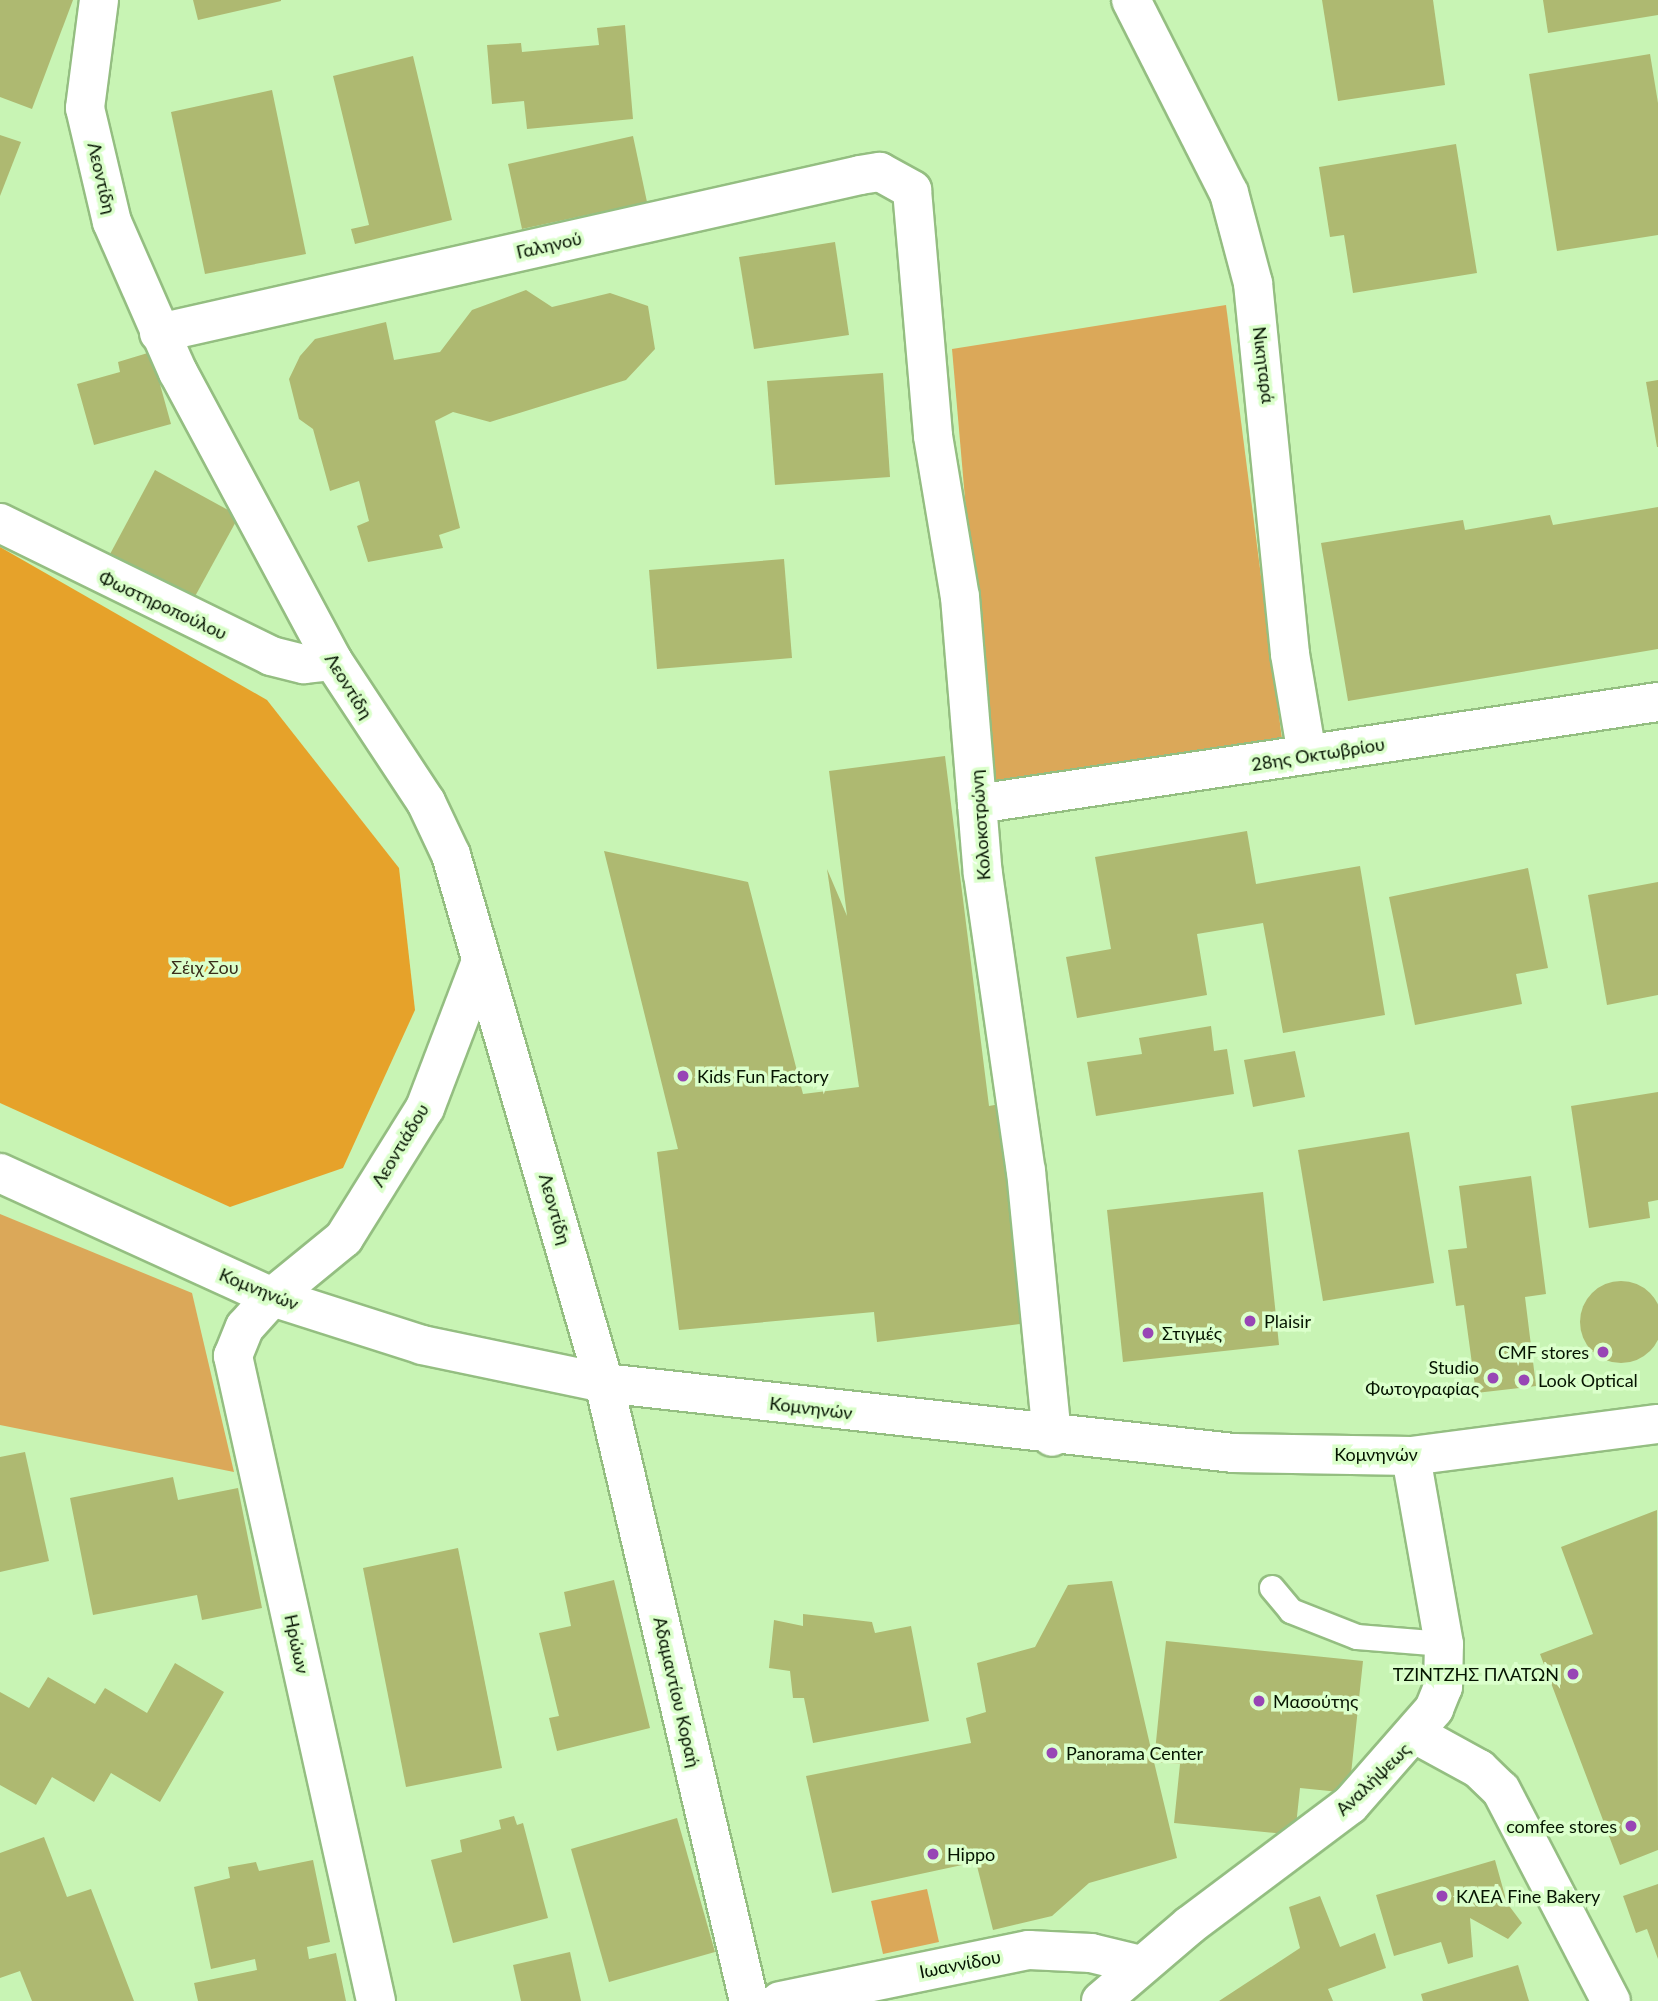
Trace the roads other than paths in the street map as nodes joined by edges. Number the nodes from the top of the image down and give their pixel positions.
1 (99, 0) edge
2 (1130, 0) edge
3 (916, 214) joint
4 (159, 333) junction
5 (0, 523) edge
6 (333, 661) junction
7 (1658, 702) edge
8 (1307, 755) junction
9 (977, 804) junction
10 (481, 961) junction
11 (0, 1173) edge
12 (272, 1297) junction
13 (604, 1383) junction
14 (1658, 1424) edge
15 (1052, 1437) junction
16 (1411, 1456) junction
17 (1272, 1588) dead end
18 (1444, 1644) junction
19 (1417, 1735) junction
20 (1141, 1965) junction
21 (376, 2001) edge
22 (749, 2001) edge
23 (780, 2001) edge
24 (1101, 2001) edge
25 (1611, 2001) edge

1 - 4 street, Λεοντίδη
2 - 8 street, Νικηταρά
3 - 4 street, Γαληνού
3 - 9 street, Κολοκοτρώνη
4 - 6 street, Λεοντίδη
5 - 6 street, Φωστηροπούλου
6 - 10 street, Λεοντίδη
7 - 8 street, 28ης Οκτωβρίου
8 - 9 street, 28ης Οκτωβρίου
9 - 15 street, Κολοκοτρώνη
10 - 12 street, Λεοντιάδου
10 - 13 street, Λεοντίδη
11 - 12 street, Κομνηνών
12 - 13 street, Κομνηνών
12 - 21 street, Ηρώων
13 - 15 street, Κομνηνών
13 - 22 street, Αδαμαντίου Κοραή
14 - 16 street, Κομνηνών
15 - 16 street, Κομνηνών
16 - 18 street, Αναλήψεως
17 - 18 lane
18 - 19 street, Αναλήψεως
19 - 20 street, Αναλήψεως
19 - 25 street
20 - 23 street, Ιωαννίδου
20 - 24 street, Αναλήψεως

